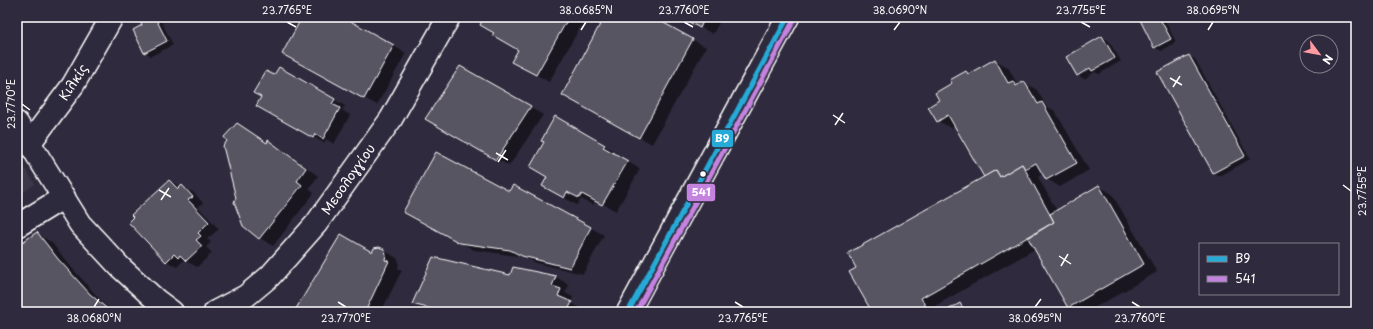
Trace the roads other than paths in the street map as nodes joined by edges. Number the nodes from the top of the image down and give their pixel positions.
1 (112, 17) edge
2 (449, 17) edge
3 (788, 17) edge
4 (17, 123) edge
5 (29, 144) junction
6 (64, 197) junction
7 (17, 226) edge
8 (172, 312) edge
9 (215, 312) edge
10 (628, 312) edge

1 - 5 street, Κιλκίς
2 - 9 street, Μεσολογγίου
3 - 10 street
4 - 5 street
5 - 6 street
6 - 7 street
6 - 8 street

